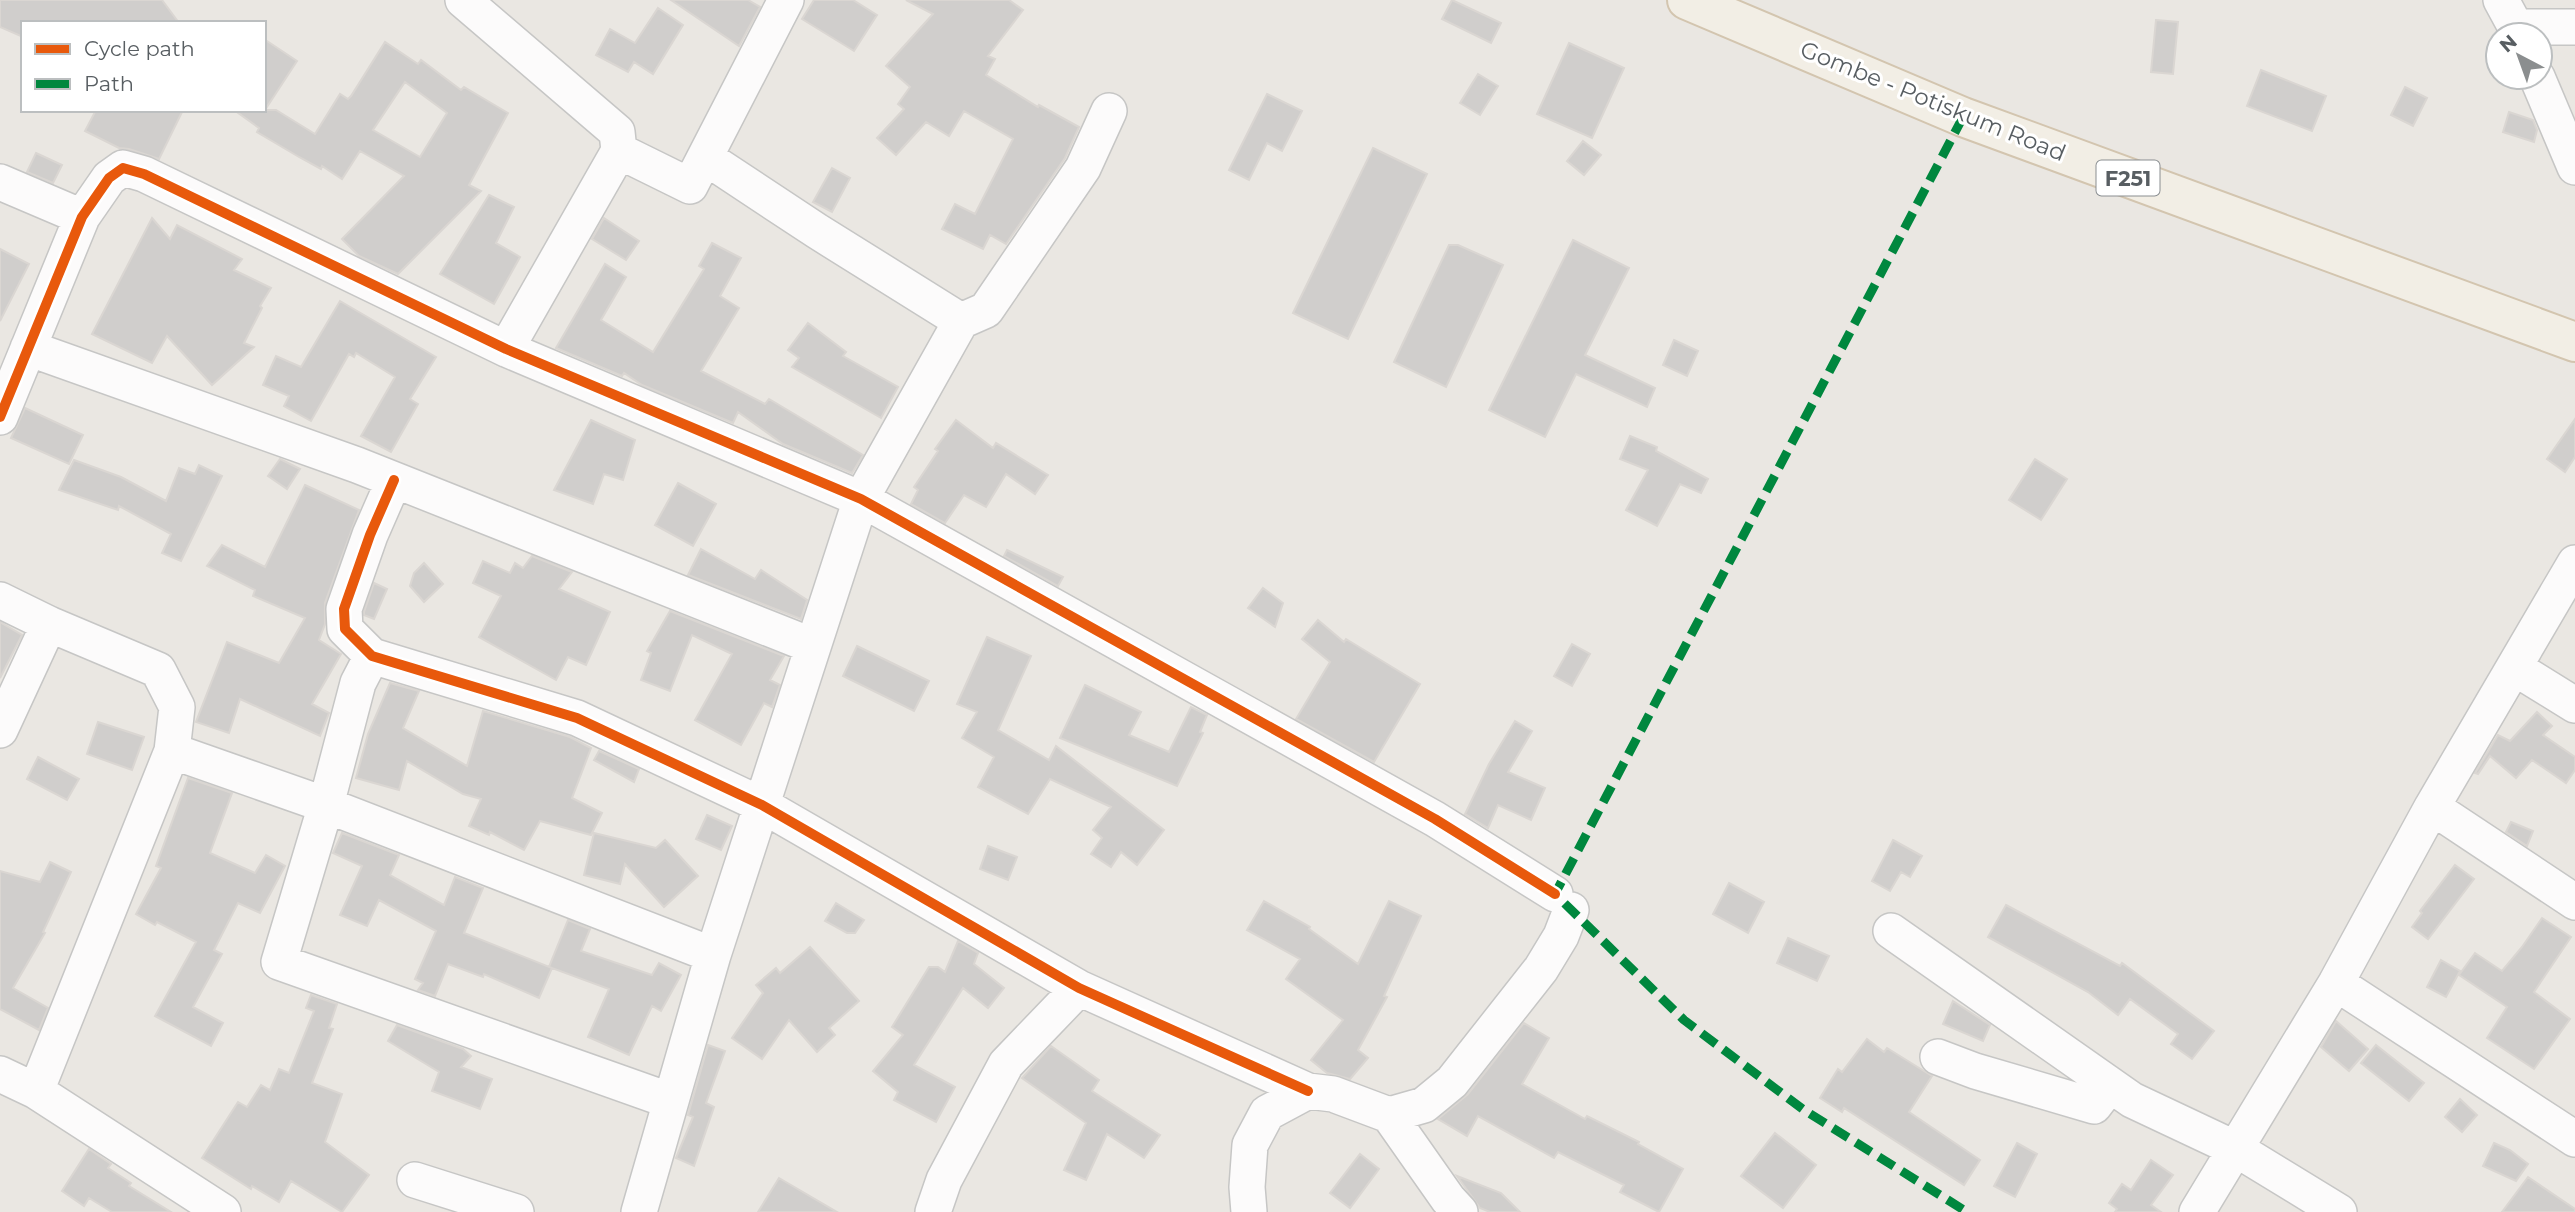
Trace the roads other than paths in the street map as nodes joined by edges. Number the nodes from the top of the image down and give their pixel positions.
1 (463, 0) edge
2 (786, 0) edge
3 (1687, 0) edge
4 (2554, 25) edge
5 (2575, 27) edge
6 (2544, 91) edge
7 (1109, 111) dead end
8 (618, 151) junction
9 (705, 157) junction
10 (2575, 167) edge
11 (0, 182) edge
12 (82, 217) junction
13 (961, 321) junction
14 (2575, 342) edge
15 (28, 348) junction
16 (506, 349) junction
17 (0, 417) edge
18 (394, 480) junction
19 (861, 499) junction
20 (2575, 563) edge
21 (0, 600) edge
22 (49, 624) junction
23 (813, 646) junction
24 (372, 656) junction
25 (2515, 668) junction
26 (2575, 705) edge
27 (0, 730) edge
28 (172, 751) junction
29 (326, 805) junction
30 (762, 805) junction
31 (2432, 807) junction
32 (2573, 897) edge
33 (1891, 931) dead end
34 (713, 955) junction
35 (2336, 983) junction
36 (1079, 988) junction
37 (1937, 1057) dead end
38 (0, 1074) edge
39 (2110, 1085) junction
40 (36, 1091) junction
41 (1308, 1091) junction
42 (671, 1101) junction
43 (1389, 1115) junction
44 (2575, 1139) edge
45 (2236, 1149) junction
46 (415, 1180) dead end
47 (223, 1212) edge
48 (516, 1212) edge
49 (639, 1212) edge
50 (933, 1212) edge
51 (1249, 1212) edge
52 (1460, 1212) edge
53 (2197, 1212) edge
54 (2339, 1212) edge

1 - 8 street
2 - 9 street
3 - 14 main road, Gombe - Potiskum Road / F251
4 - 5 street
6 - 10 street
7 - 13 street
8 - 9 street
8 - 16 street
9 - 13 street
11 - 12 street
12 - 15 street
12 - 16 street
13 - 19 street
15 - 17 street
15 - 18 street
16 - 19 street
18 - 23 street
18 - 24 street
19 - 23 street
19 - 43 street
20 - 25 street
21 - 22 street
22 - 27 street
22 - 28 street
23 - 30 street
24 - 29 street
24 - 30 street
25 - 26 street
25 - 31 street
28 - 29 street
28 - 40 street
29 - 34 street
29 - 42 street
30 - 34 street
30 - 36 street
31 - 32 street
31 - 35 street
33 - 39 street
34 - 42 street
35 - 44 street
35 - 45 street
36 - 41 street
36 - 50 street
37 - 39 street
38 - 40 street
39 - 45 street
40 - 47 street
41 - 43 street
41 - 51 street
42 - 49 street
43 - 52 street
45 - 53 street
45 - 54 street
46 - 48 street

